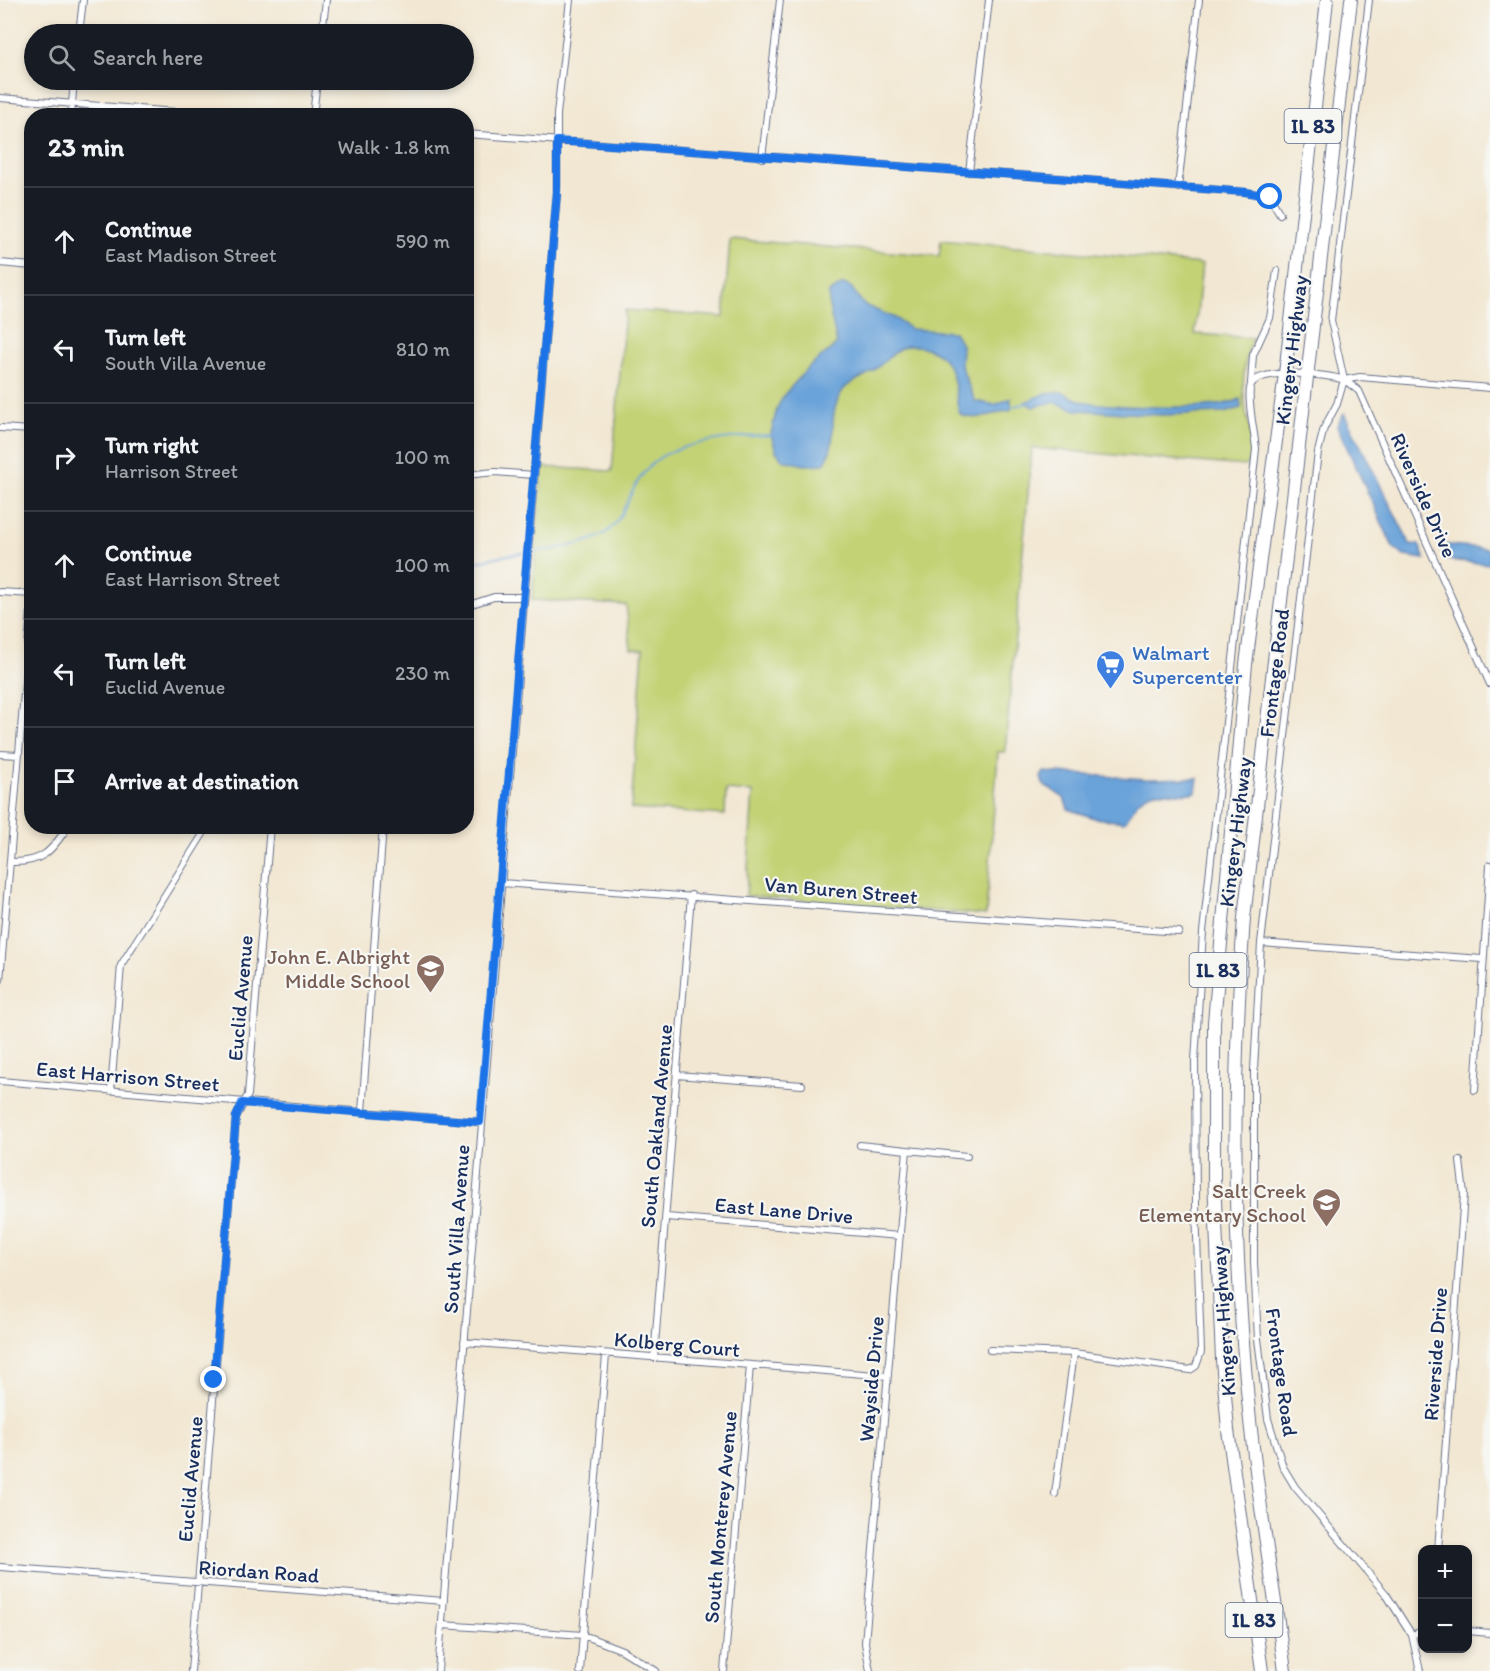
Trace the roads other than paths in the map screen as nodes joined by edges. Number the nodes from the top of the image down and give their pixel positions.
1 (83, 0) edge
2 (326, 0) edge
3 (570, 0) edge
4 (780, 0) edge
5 (989, 0) edge
6 (1199, 0) edge
7 (1328, 0) edge
8 (1351, 0) edge
9 (1369, 0) edge
10 (80, 24) edge
11 (323, 24) edge
12 (73, 90) edge
13 (316, 90) edge
14 (0, 98) edge
15 (72, 104) junction
16 (72, 108) edge
17 (123, 108) edge
18 (314, 108) edge
19 (474, 135) edge
20 (557, 141) junction
21 (762, 158) junction
22 (969, 172) junction
23 (1178, 188) junction
24 (1280, 214) dead end
25 (0, 263) edge
26 (24, 265) edge
27 (1277, 270) dead end
28 (1285, 374) junction
29 (1308, 375) junction
30 (1344, 380) junction
31 (1251, 384) junction
32 (1490, 388) edge
33 (0, 428) edge
34 (24, 430) edge
35 (474, 474) edge
36 (534, 475) junction
37 (0, 592) edge
38 (24, 595) edge
39 (523, 597) junction
40 (474, 603) edge
41 (1490, 684) edge
42 (24, 694) edge
43 (0, 754) edge
44 (19, 755) junction
45 (62, 834) edge
46 (203, 834) edge
47 (269, 834) edge
48 (382, 834) edge
49 (11, 862) junction
50 (1490, 865) edge
51 (501, 883) junction
52 (691, 896) junction
53 (2, 921) edge
54 (1179, 932) dead end
55 (1261, 943) junction
56 (1482, 959) junction
57 (0, 980) edge
58 (677, 1075) junction
59 (0, 1081) edge
60 (802, 1085) dead end
61 (1475, 1090) dead end
62 (111, 1091) junction
63 (242, 1103) junction
64 (362, 1112) junction
65 (480, 1122) junction
66 (860, 1145) dead end
67 (907, 1150) junction
68 (967, 1156) dead end
69 (1460, 1161) dead end
70 (666, 1217) junction
71 (900, 1236) junction
72 (464, 1342) junction
73 (990, 1350) dead end
74 (1074, 1353) junction
75 (606, 1355) junction
76 (654, 1358) junction
77 (750, 1366) junction
78 (888, 1376) junction
79 (1054, 1494) dead end
80 (1437, 1545) edge
81 (0, 1567) edge
82 (1246, 1568) junction
83 (198, 1583) junction
84 (444, 1601) junction
85 (442, 1625) junction
86 (1472, 1631) edge
87 (1418, 1633) edge
88 (1490, 1633) edge
89 (583, 1635) junction
90 (1412, 1635) junction
91 (191, 1671) edge
92 (438, 1671) edge
93 (580, 1671) edge
94 (656, 1671) edge
95 (724, 1671) edge
96 (870, 1671) edge
97 (1256, 1671) edge
98 (1262, 1671) edge
99 (1285, 1671) edge
100 (1420, 1671) edge

1 - 10 street
2 - 11 street
3 - 20 street, South Villa Avenue
4 - 21 street
5 - 22 street
6 - 23 street
7 - 28 highway, Kingery Highway / IL 83
8 - 29 highway, Kingery Highway / IL 83
9 - 30 street
12 - 15 street
13 - 18 street
14 - 15 street
15 - 16 street
15 - 17 street
19 - 20 street
20 - 21 street
20 - 36 street, South Villa Avenue
21 - 22 street
22 - 23 street
23 - 24 street
25 - 26 street
27 - 31 street, Frontage Road
28 - 29 street
28 - 31 street
28 - 82 highway, Kingery Highway / IL 83
29 - 30 street
29 - 99 highway, Kingery Highway / IL 83
30 - 32 street
30 - 41 street, Riverside Drive
30 - 55 street, Frontage Road
31 - 74 street, Frontage Road
33 - 34 street
35 - 36 street
36 - 39 street, South Villa Avenue
37 - 38 street
39 - 40 street
39 - 51 street, South Villa Avenue
42 - 44 street
43 - 44 street
44 - 49 street
45 - 49 street
46 - 62 street
47 - 63 street, Euclid Avenue
48 - 64 street
49 - 53 street
50 - 56 street
51 - 52 street, Van Buren Street
51 - 65 street, South Villa Avenue
52 - 54 street, Van Buren Street
52 - 58 street, South Oakland Avenue
53 - 57 street
55 - 56 street
55 - 90 street, Frontage Road
56 - 61 street
58 - 60 street
58 - 70 street, South Oakland Avenue
59 - 62 street, East Harrison Street
62 - 63 street, East Harrison Street
63 - 64 street, East Harrison Street
63 - 83 street, Euclid Avenue
64 - 65 street, East Harrison Street
65 - 72 street, South Villa Avenue
66 - 67 street
67 - 68 street
67 - 71 street, Wayside Drive
69 - 80 street, Riverside Drive
70 - 71 street, East Lane Drive
70 - 76 street, South Oakland Avenue
71 - 78 street, Wayside Drive
72 - 75 street, Kolberg Court
72 - 84 street, South Villa Avenue
73 - 74 street, Frontage Road
74 - 79 street
75 - 76 street, Kolberg Court
75 - 89 street
76 - 77 street, Kolberg Court
77 - 78 street, Kolberg Court
77 - 95 street, South Monterey Avenue
78 - 96 street, Wayside Drive
81 - 83 street, Riordan Road
82 - 97 highway
82 - 98 highway, Kingery Highway / IL 83
83 - 84 street, Riordan Road
83 - 91 street, Euclid Avenue
84 - 85 street, South Villa Avenue
85 - 89 street
85 - 92 street, South Villa Avenue
86 - 88 street
87 - 90 street
89 - 93 street
89 - 94 street
90 - 100 street, Frontage Road

